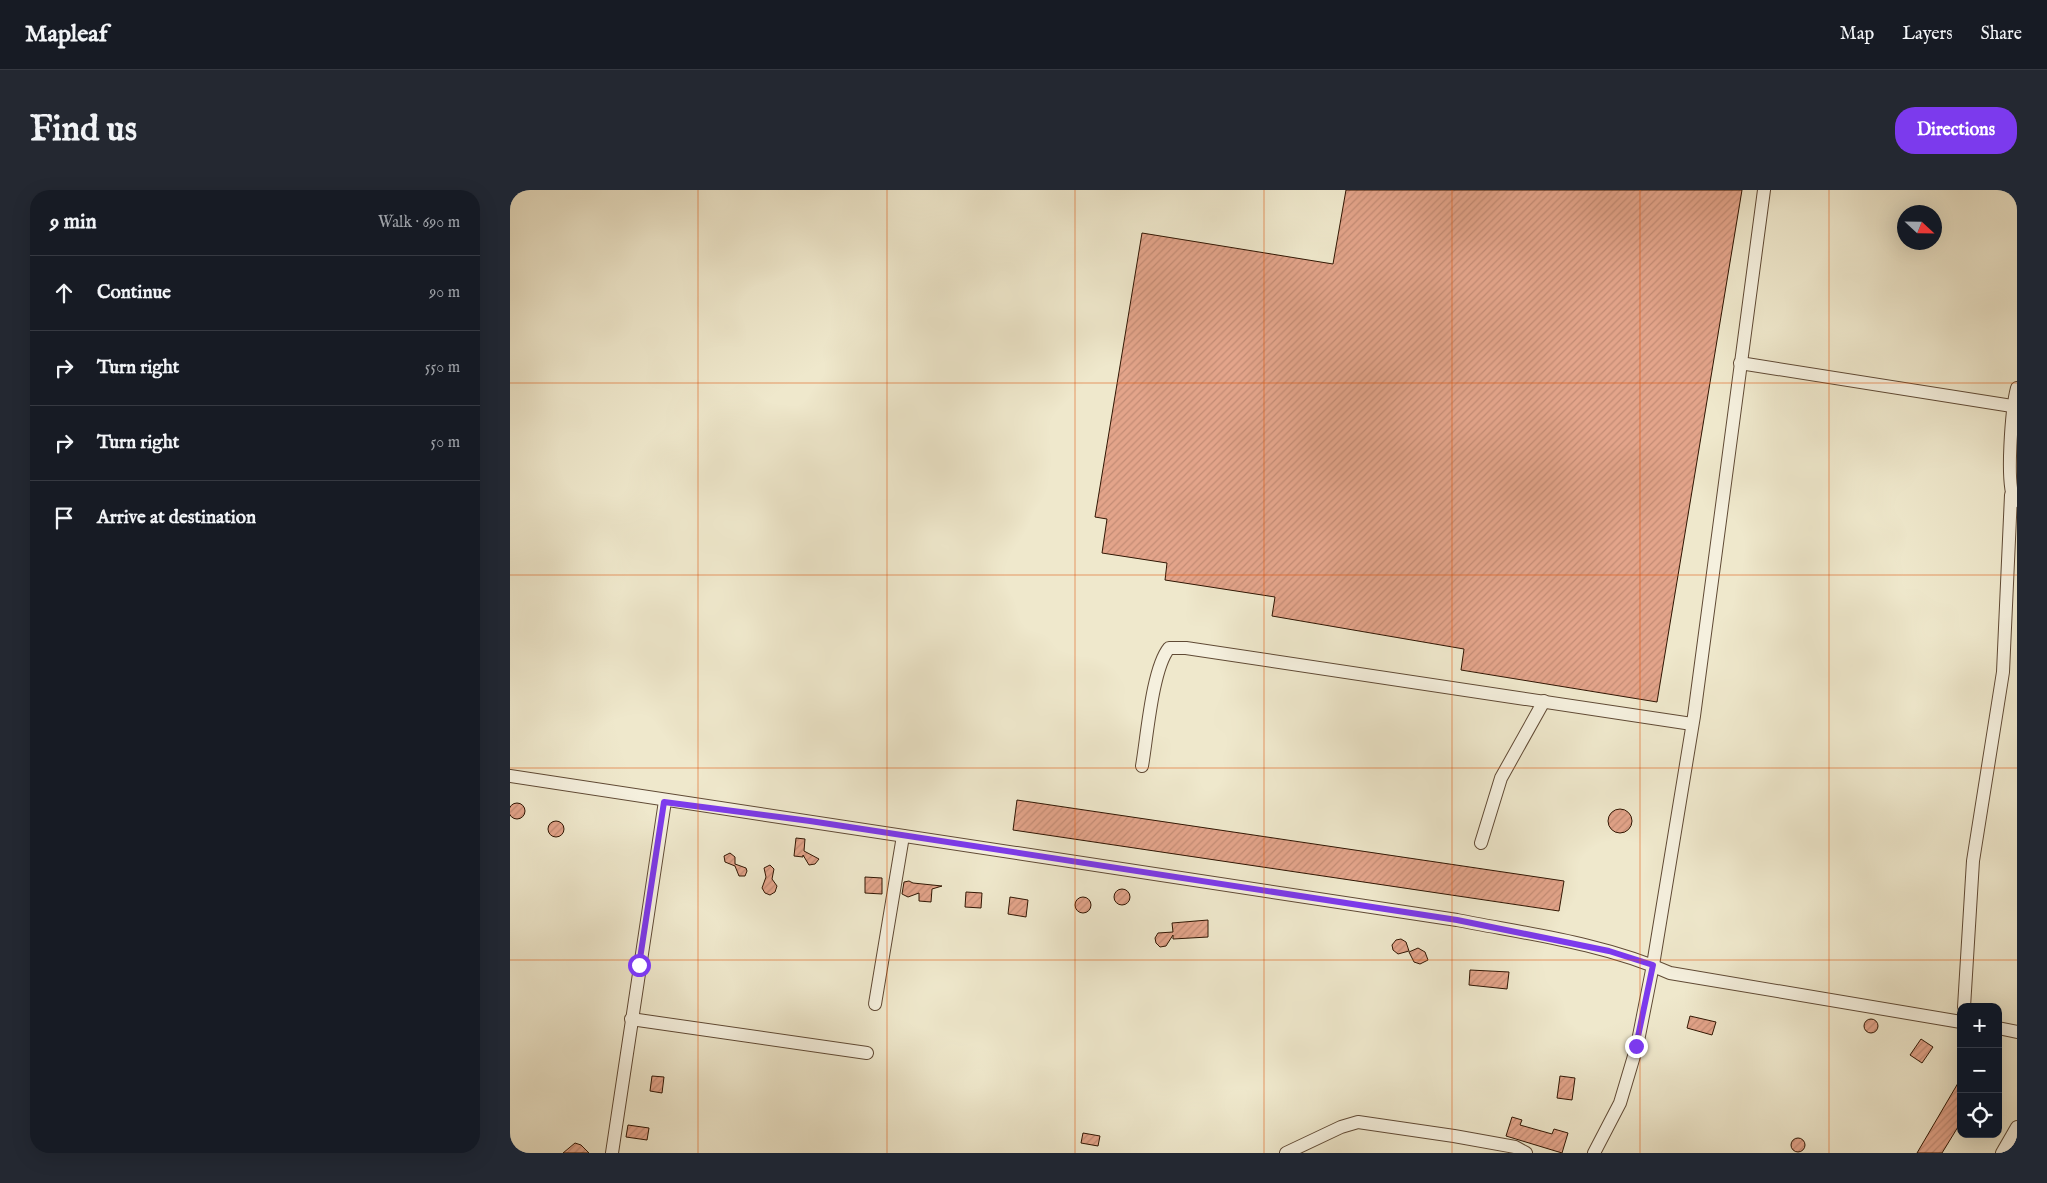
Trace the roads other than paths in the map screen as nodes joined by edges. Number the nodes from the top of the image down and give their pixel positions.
1 (1764, 190) edge
2 (1740, 363) junction
3 (2017, 388) edge
4 (2012, 406) junction
5 (2014, 500) edge
6 (1544, 701) junction
7 (1692, 724) junction
8 (1142, 766) dead end
9 (510, 776) edge
10 (664, 802) junction
11 (903, 836) junction
12 (1481, 843) dead end
13 (1653, 965) junction
14 (1964, 1003) edge
15 (875, 1004) dead end
16 (631, 1019) junction
17 (1957, 1021) edge
18 (2002, 1029) edge
19 (2017, 1032) edge
20 (867, 1053) dead end
21 (2017, 1127) edge
22 (612, 1153) edge
23 (1286, 1153) edge
24 (1526, 1153) edge
25 (1594, 1153) edge
26 (2002, 1153) edge

1 - 2 street
2 - 4 street
2 - 7 street
3 - 4 street
4 - 5 street
5 - 14 street
6 - 7 street
6 - 8 street
6 - 12 street
7 - 13 street
9 - 10 street
10 - 11 street
10 - 16 street
11 - 13 street
11 - 15 street
13 - 17 street
13 - 25 street
16 - 20 street
16 - 22 street
18 - 19 street
21 - 26 street
23 - 24 street

